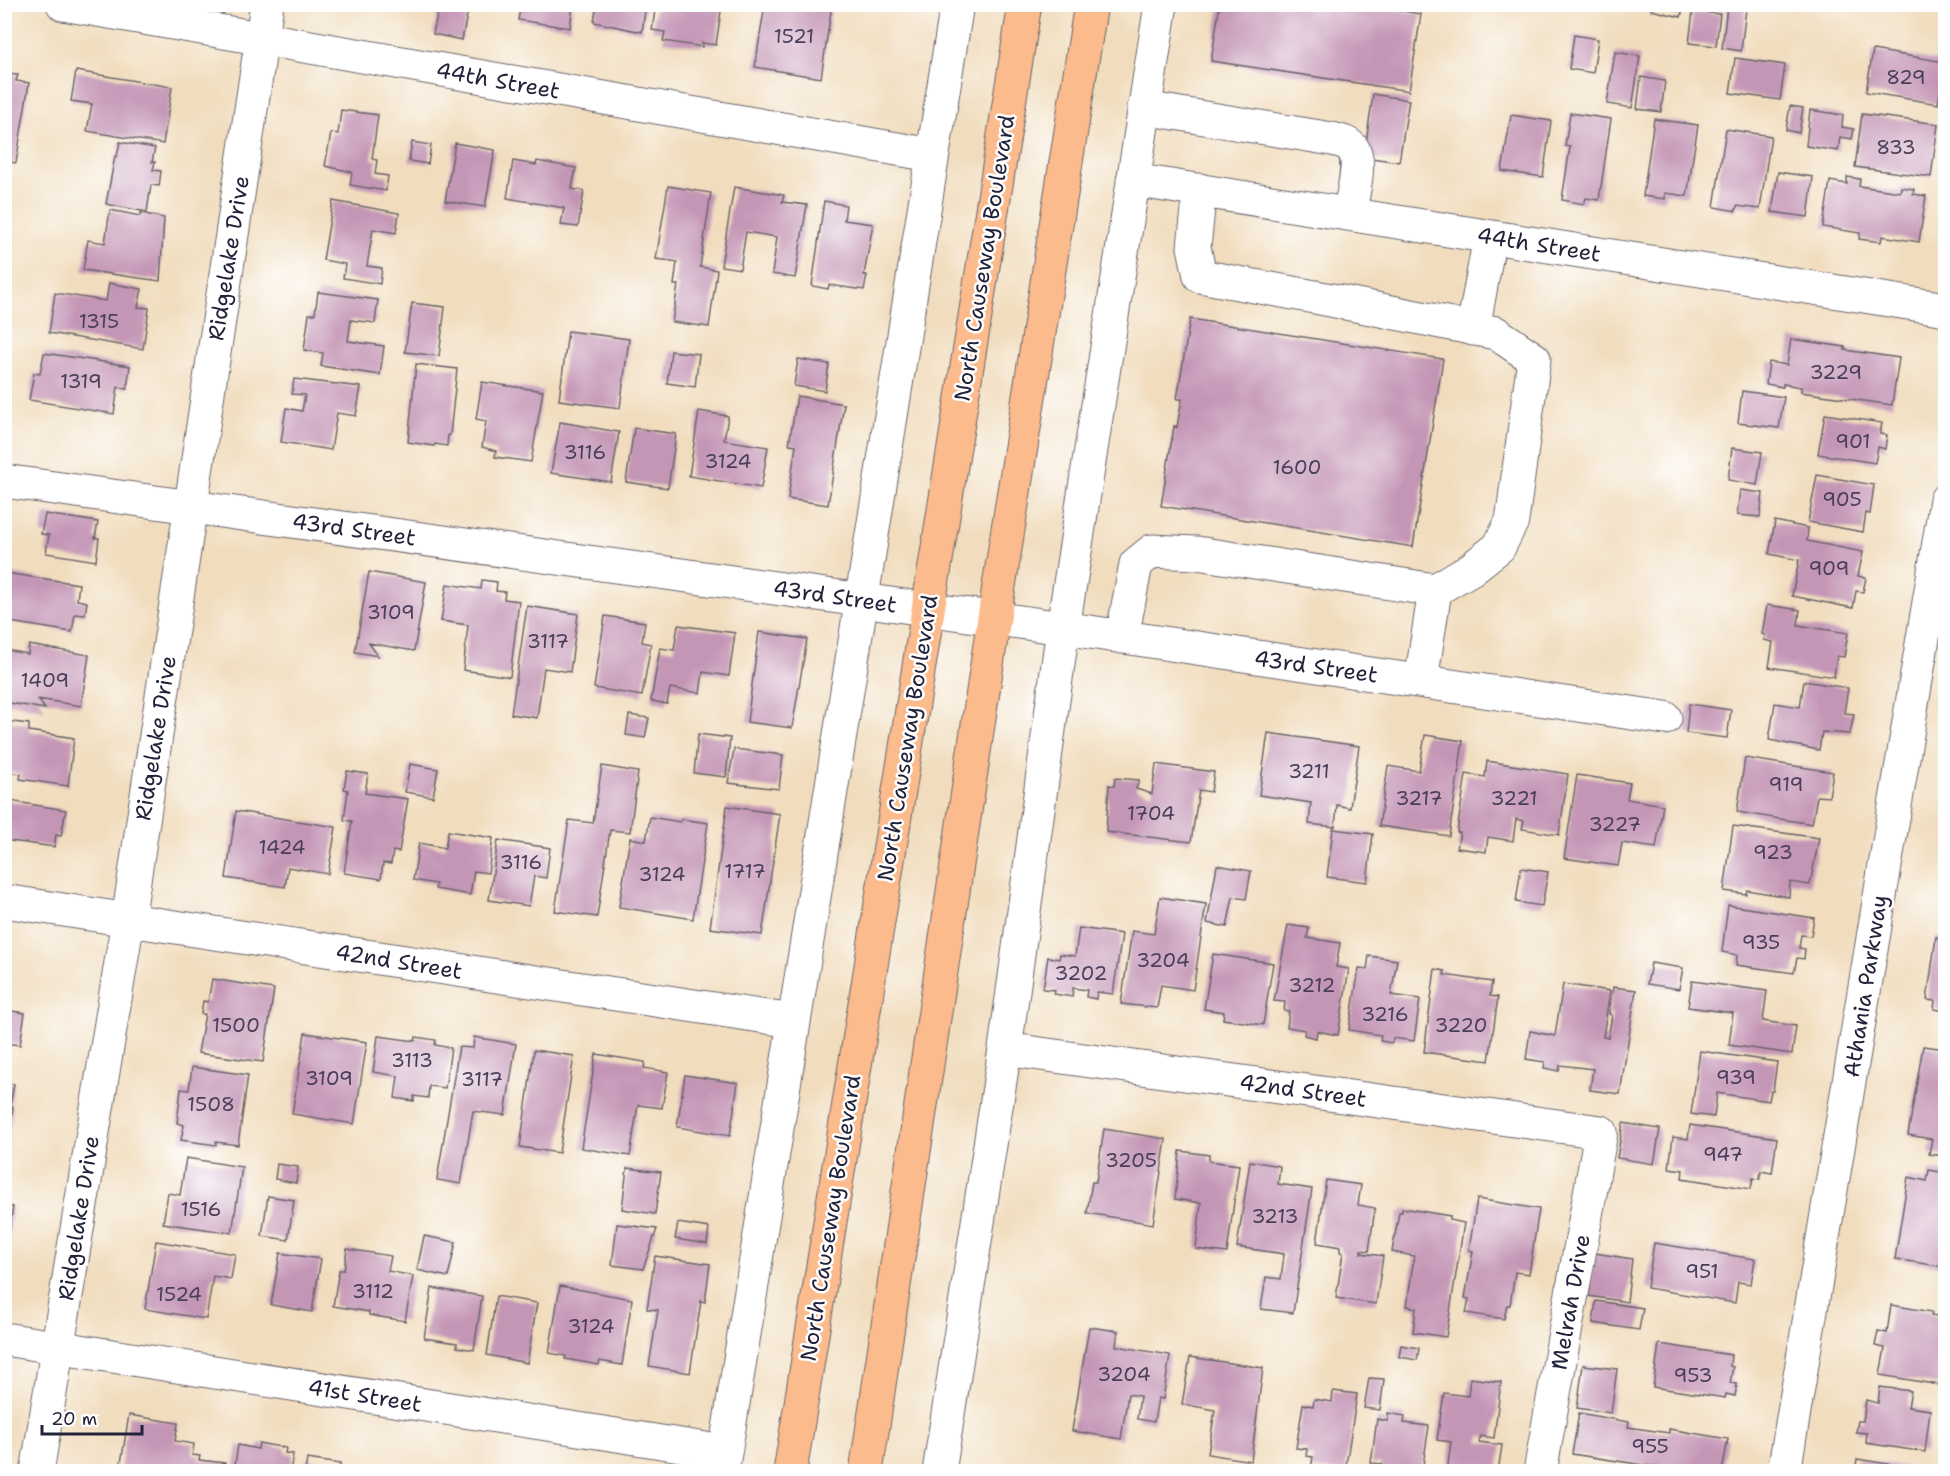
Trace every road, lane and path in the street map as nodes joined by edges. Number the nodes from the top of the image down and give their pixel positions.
1 (63, 4) edge
2 (267, 4) edge
3 (957, 4) edge
4 (1025, 4) edge
5 (1091, 4) edge
6 (1161, 4) edge
7 (262, 39) junction
8 (1144, 108) junction
9 (932, 155) junction
10 (1133, 180) junction
11 (1200, 190) junction
12 (1349, 214) junction
13 (1490, 237) junction
14 (1946, 309) edge
15 (1473, 329) junction
16 (4, 481) edge
17 (1946, 500) edge
18 (190, 506) junction
19 (1435, 590) junction
20 (863, 600) junction
21 (928, 609) junction
22 (994, 618) junction
23 (1063, 628) junction
24 (1122, 637) junction
25 (1421, 681) junction
26 (1665, 718) dead end
27 (4, 901) edge
28 (128, 920) junction
29 (793, 1021) junction
30 (1005, 1049) junction
31 (1601, 1132) joint
32 (4, 1339) edge
33 (57, 1347) junction
34 (724, 1462) edge
35 (37, 1472) edge
36 (790, 1472) edge
37 (866, 1472) edge
38 (939, 1472) edge
39 (1540, 1472) edge
40 (1784, 1472) edge

1 - 7 street, 44th Street
2 - 7 street, Ridgelake Drive
3 - 9 street
4 - 21 highway, North Causeway Boulevard
5 - 22 highway
6 - 8 street
7 - 9 street, 44th Street
7 - 18 street, Ridgelake Drive
8 - 10 street
8 - 12 street
9 - 20 street
10 - 11 street, 44th Street
10 - 23 street
11 - 12 street, 44th Street
11 - 15 street
12 - 13 street, 44th Street
13 - 14 street, 44th Street
13 - 15 street
15 - 19 street
16 - 18 street, 43rd Street
17 - 40 street, Athania Parkway
18 - 20 street, 43rd Street
18 - 28 street, Ridgelake Drive
19 - 24 street
19 - 25 street
20 - 21 street, 43rd Street
20 - 29 street
21 - 22 street, 43rd Street
21 - 36 highway, North Causeway Boulevard
22 - 23 street, 43rd Street
22 - 37 highway
23 - 24 street, 43rd Street
23 - 30 street
24 - 25 street, 43rd Street
25 - 26 street, 43rd Street
27 - 28 street, 42nd Street
28 - 29 street, 42nd Street
28 - 33 street, Ridgelake Drive
29 - 34 street
30 - 31 street, 42nd Street
30 - 38 street
31 - 39 street, Melrah Drive
32 - 33 street, 41st Street
33 - 34 street, 41st Street
33 - 35 street, Ridgelake Drive

